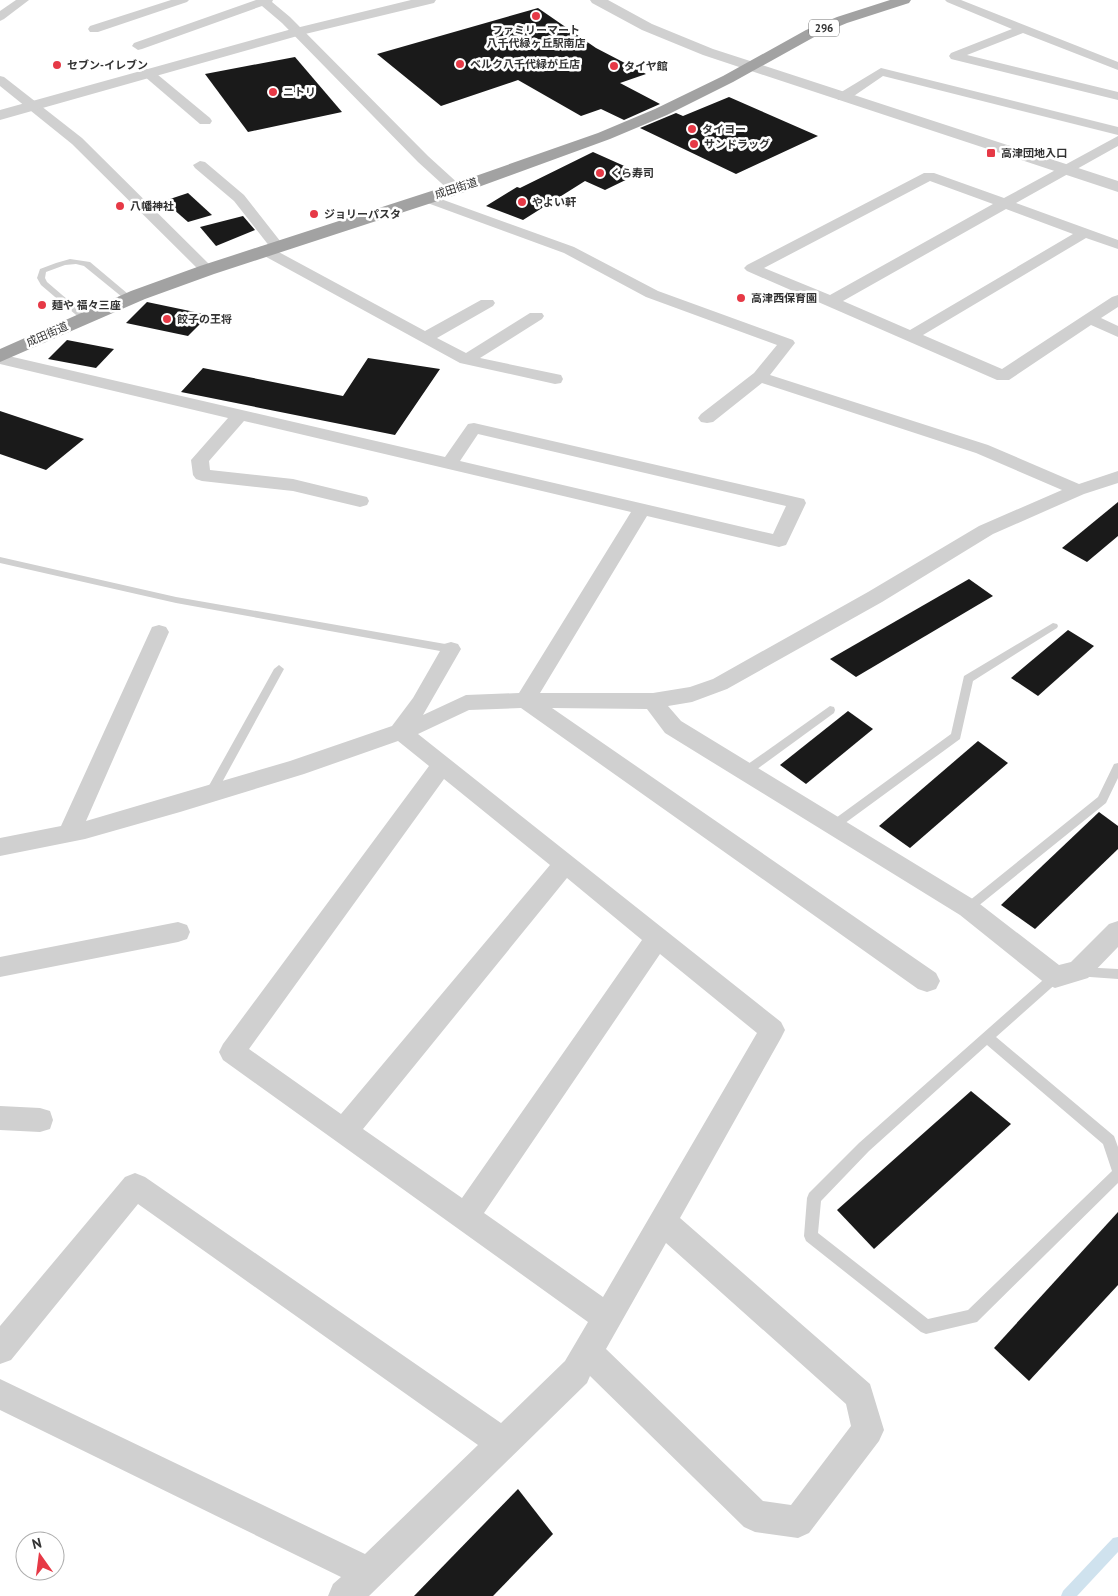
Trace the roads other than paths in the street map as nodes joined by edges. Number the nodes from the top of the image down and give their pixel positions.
1 (22, 0) edge
2 (183, 0) edge
3 (265, 0) edge
4 (429, 0) edge
5 (596, 0) edge
6 (904, 0) edge
7 (951, 0) edge
8 (1, 15) edge
9 (94, 29) dead end
10 (1022, 29) junction
11 (297, 32) junction
12 (138, 46) dead end
13 (749, 66) junction
14 (1118, 66) edge
15 (148, 73) junction
16 (0, 80) edge
17 (1118, 96) edge
18 (843, 97) junction
19 (33, 106) junction
20 (0, 115) edge
21 (205, 121) dead end
22 (1118, 131) edge
23 (1118, 140) edge
24 (200, 165) dead end
25 (1066, 170) junction
26 (1118, 187) edge
27 (456, 189) junction
28 (427, 198) junction
29 (1006, 204) junction
30 (1085, 233) junction
31 (1118, 245) edge
32 (271, 248) junction
33 (207, 270) junction
34 (130, 299) junction
35 (1118, 300) edge
36 (831, 301) junction
37 (487, 303) dead end
38 (536, 316) dead end
39 (85, 318) junction
40 (1090, 319) junction
41 (1118, 332) edge
42 (911, 336) junction
43 (424, 338) junction
44 (0, 357) edge
45 (466, 360) junction
46 (760, 378) junction
47 (555, 379) dead end
48 (240, 415) junction
49 (707, 418) dead end
50 (450, 463) junction
51 (1118, 477) edge
52 (1078, 490) junction
53 (360, 501) dead end
54 (643, 508) junction
55 (0, 560) edge
56 (1053, 626) dead end
57 (159, 632) dead end
58 (451, 649) joint
59 (279, 669) dead end
60 (525, 700) junction
61 (653, 701) junction
62 (830, 710) dead end
63 (400, 732) junction
64 (442, 765) junction
65 (1118, 768) edge
66 (745, 772) junction
67 (210, 794) junction
68 (833, 826) junction
69 (69, 833) junction
70 (0, 847) edge
71 (565, 864) junction
72 (968, 908) junction
73 (1118, 931) edge
74 (178, 932) dead end
75 (657, 938) junction
76 (0, 967) edge
77 (1079, 971) junction
78 (1118, 974) edge
79 (1055, 977) junction
80 (927, 981) dead end
81 (987, 1037) junction
82 (0, 1118) edge
83 (40, 1120) dead end
84 (344, 1131) junction
85 (1118, 1169) edge
86 (1118, 1174) edge
87 (465, 1217) junction
88 (663, 1222) junction
89 (608, 1318) junction
90 (0, 1349) edge
91 (588, 1353) junction
92 (0, 1394) edge
93 (503, 1443) junction
94 (368, 1573) junction
95 (345, 1596) edge

1 - 8 street
2 - 9 street
3 - 11 street
3 - 12 street
4 - 11 street
5 - 13 street
6 - 13 highway, 成田街道 / 296
7 - 10 street
10 - 14 street
10 - 17 street
11 - 15 street
11 - 27 street
13 - 18 street
13 - 27 highway, 成田街道 / 296
15 - 19 street
15 - 21 street
16 - 19 street
18 - 22 street
18 - 25 street
19 - 20 street
19 - 33 street
23 - 25 street
24 - 32 street
25 - 26 street
25 - 29 street
27 - 28 highway, 成田街道 / 296
28 - 32 highway, 成田街道 / 296
28 - 46 street
29 - 30 street
29 - 36 street
29 - 36 street
30 - 31 street
30 - 42 street
32 - 33 highway, 成田街道 / 296
32 - 43 street
33 - 34 highway, 成田街道 / 296
34 - 39 highway, 成田街道 / 296
34 - 39 lane
35 - 40 street
36 - 42 street
37 - 43 street
38 - 45 street
39 - 44 highway, 成田街道 / 296
40 - 41 street
40 - 42 street
43 - 45 street
44 - 48 street
45 - 47 street
46 - 49 street
46 - 52 street
48 - 50 street
48 - 53 street
50 - 54 street
50 - 54 street
51 - 52 street
52 - 61 street
54 - 60 street
55 - 58 lane
56 - 68 lane
57 - 69 street
58 - 63 street
59 - 67 lane
60 - 61 street
60 - 63 street
60 - 80 street
61 - 66 street
62 - 66 lane
63 - 64 street
63 - 67 street
64 - 71 street
64 - 84 street
65 - 72 lane
66 - 68 street
67 - 69 street
68 - 72 street
69 - 70 street
71 - 75 street
71 - 84 street
72 - 79 street
73 - 77 street
74 - 76 street
75 - 87 street
75 - 88 street
77 - 78 lane
77 - 79 street
79 - 81 lane
81 - 85 lane
81 - 86 lane
82 - 83 street
84 - 87 street
87 - 89 street
88 - 89 street
88 - 91 street
89 - 91 street
90 - 93 street
91 - 93 street
92 - 94 street
93 - 94 street
94 - 95 street

